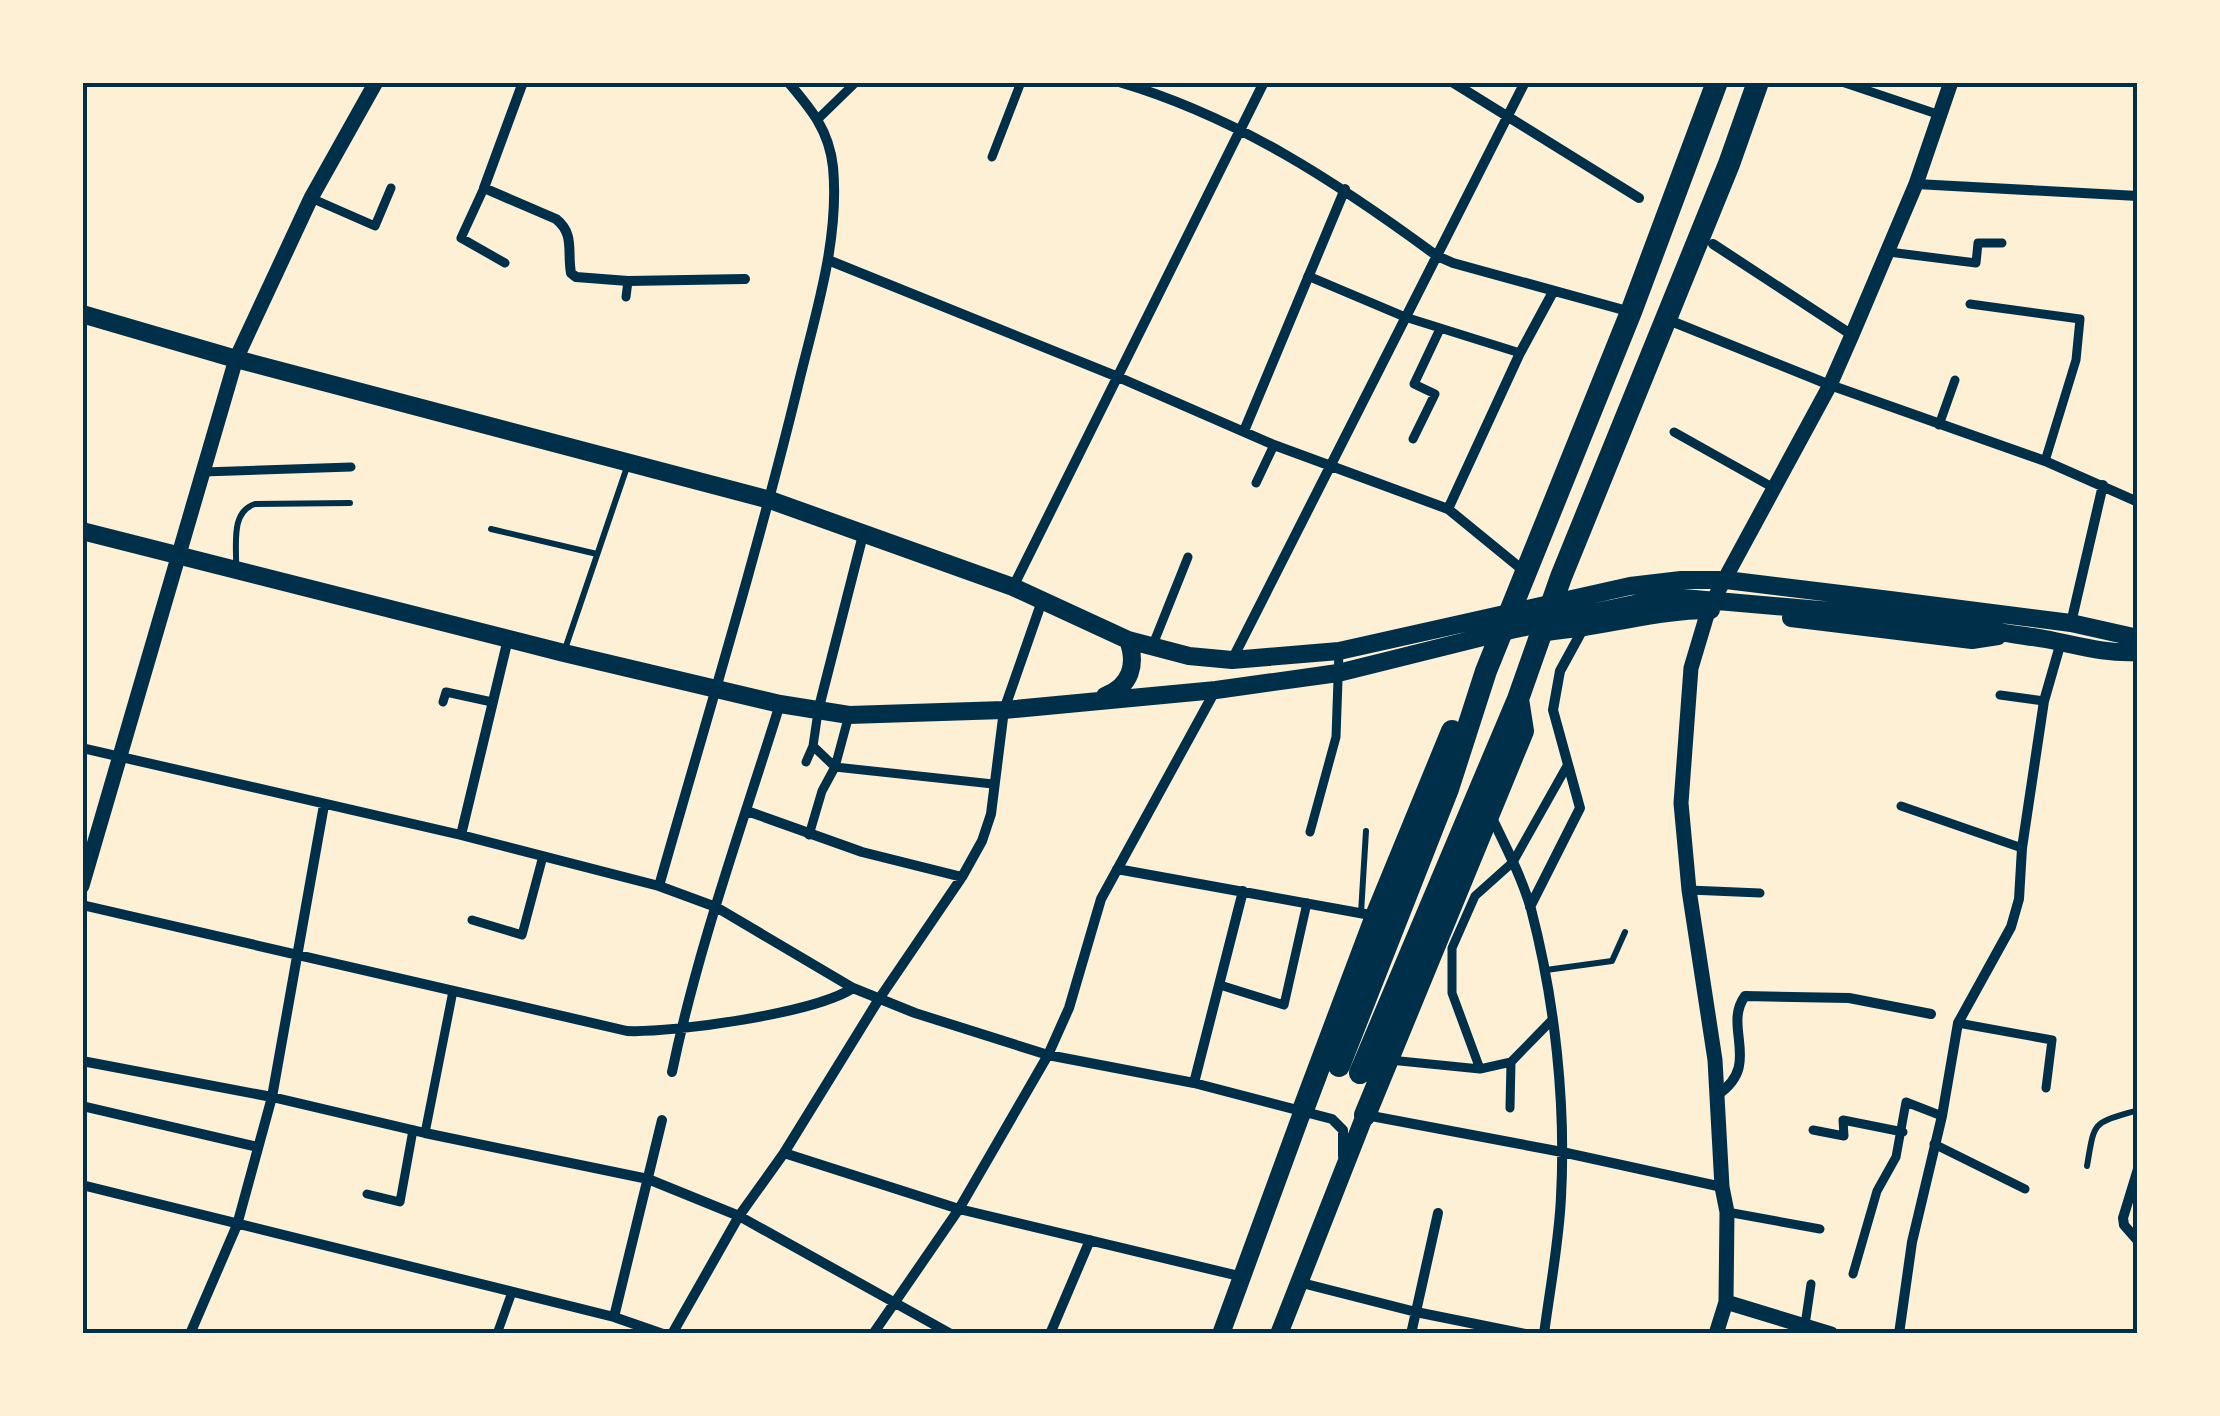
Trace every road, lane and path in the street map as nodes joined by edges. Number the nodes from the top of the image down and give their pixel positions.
1 (376, 82) edge
2 (523, 82) edge
3 (788, 82) edge
4 (856, 82) edge
5 (1021, 82) edge
6 (1119, 82) edge
7 (1264, 82) edge
8 (1452, 82) edge
9 (1525, 82) edge
10 (1706, 82) edge
11 (1717, 82) edge
12 (1758, 82) edge
13 (1766, 82) edge
14 (1842, 82) edge
15 (1951, 82) edge
16 (1507, 116) junction
17 (1940, 116) junction
18 (819, 118) junction
19 (1239, 128) junction
20 (1692, 148) junction
21 (992, 157) dead end
22 (1728, 164) junction
23 (1916, 184) junction
24 (391, 188) dead end
25 (484, 188) junction
26 (1345, 189) junction
27 (2138, 196) edge
28 (312, 198) junction
29 (1638, 198) dead end
30 (2002, 243) dead end
31 (1713, 244) dead end
32 (1889, 252) junction
33 (1437, 256) junction
34 (828, 260) junction
35 (505, 263) dead end
36 (1308, 276) junction
37 (745, 280) dead end
38 (628, 281) junction
39 (1553, 292) junction
40 (626, 297) dead end
41 (1970, 304) dead end
42 (1631, 312) junction
43 (82, 314) edge
44 (1405, 317) junction
45 (1665, 318) junction
46 (1440, 328) junction
47 (1852, 335) junction
48 (1520, 353) junction
49 (236, 359) junction
50 (1118, 378) junction
51 (1955, 380) dead end
52 (1830, 385) junction
53 (1938, 425) junction
54 (1244, 431) junction
55 (1674, 432) dead end
56 (1414, 439) dead end
57 (1274, 445) junction
58 (2045, 460) junction
59 (629, 461) junction
60 (350, 466) dead end
61 (1331, 468) junction
62 (203, 472) junction
63 (1256, 483) dead end
64 (2103, 485) junction
65 (1772, 487) junction
66 (770, 500) junction
67 (2138, 502) edge
68 (350, 504) dead end
69 (1448, 510) junction
70 (492, 529) dead end
71 (82, 531) edge
72 (864, 531) junction
73 (176, 554) junction
74 (598, 554) junction
75 (1188, 557) dead end
76 (236, 570) junction
77 (1524, 575) junction
78 (1726, 580) junction
79 (1013, 588) junction
80 (1042, 601) junction
81 (1522, 610) junction
82 (1708, 610) junction
83 (2005, 615) junction
84 (1585, 621) junction
85 (1969, 623) junction
86 (2072, 623) junction
87 (1510, 630) junction
88 (2115, 634) junction
89 (2002, 635) junction
90 (1488, 636) junction
91 (508, 638) junction
92 (2138, 638) edge
93 (1128, 640) junction
94 (2062, 642) junction
95 (1152, 648) junction
96 (2138, 649) edge
97 (1339, 651) junction
98 (564, 652) junction
99 (2113, 654) junction
100 (1232, 660) junction
101 (2138, 663) edge
102 (1338, 674) junction
103 (1482, 681) junction
104 (715, 688) junction
105 (1216, 690) junction
106 (1519, 693) junction
107 (2000, 695) dead end
108 (1096, 700) junction
109 (2044, 701) junction
110 (444, 702) dead end
111 (492, 702) junction
112 (780, 704) junction
113 (1004, 710) junction
114 (818, 712) junction
115 (849, 715) junction
116 (813, 746) junction
117 (82, 748) edge
118 (120, 754) junction
119 (806, 762) dead end
120 (1567, 766) junction
121 (835, 767) junction
122 (993, 784) junction
123 (324, 805) junction
124 (1900, 806) dead end
125 (747, 811) junction
126 (1490, 812) junction
127 (1310, 832) dead end
128 (1366, 832) dead end
129 (461, 834) junction
130 (809, 835) junction
131 (2022, 848) junction
132 (543, 856) junction
133 (1513, 862) junction
134 (1116, 869) junction
135 (962, 878) junction
136 (83, 880) edge
137 (659, 886) junction
138 (1688, 890) junction
139 (1243, 892) junction
140 (1760, 893) dead end
141 (1307, 903) junction
142 (82, 905) edge
143 (716, 907) junction
144 (1530, 907) junction
145 (1369, 914) junction
146 (472, 920) dead end
147 (1625, 932) dead end
148 (295, 954) junction
149 (1545, 970) junction
150 (1220, 985) junction
151 (853, 988) junction
152 (453, 991) junction
153 (879, 999) junction
154 (1931, 1014) dead end
155 (1551, 1022) junction
156 (1958, 1024) junction
157 (681, 1029) junction
158 (1048, 1055) junction
159 (1387, 1060) junction
160 (82, 1061) edge
161 (1511, 1062) junction
162 (1480, 1070) junction
163 (672, 1072) dead end
164 (1194, 1083) junction
165 (2046, 1088) dead end
166 (1717, 1095) junction
167 (272, 1097) junction
168 (82, 1106) edge
169 (1510, 1108) dead end
170 (2138, 1110) edge
171 (1313, 1113) junction
172 (1365, 1115) junction
173 (1942, 1116) junction
174 (662, 1120) dead end
175 (1814, 1130) dead end
176 (419, 1132) junction
177 (1903, 1132) junction
178 (1934, 1144) junction
179 (258, 1147) junction
180 (1562, 1152) junction
181 (784, 1153) junction
182 (2087, 1166) dead end
183 (2138, 1169) edge
184 (1342, 1172) junction
185 (648, 1180) junction
186 (82, 1185) edge
187 (1722, 1187) junction
188 (2025, 1189) dead end
189 (367, 1194) dead end
190 (959, 1209) junction
191 (1728, 1212) junction
192 (1438, 1213) dead end
193 (739, 1216) junction
194 (237, 1225) junction
195 (1820, 1229) dead end
196 (1090, 1240) junction
197 (2138, 1241) edge
198 (1853, 1274) dead end
199 (1242, 1276) junction
200 (1298, 1282) junction
201 (1810, 1284) dead end
202 (512, 1292) junction
203 (894, 1300) junction
204 (1726, 1302) junction
205 (1416, 1312) junction
206 (614, 1317) junction
207 (1805, 1325) junction
208 (190, 1334) edge
209 (497, 1334) edge
210 (663, 1334) edge
211 (672, 1334) edge
212 (872, 1334) edge
213 (950, 1334) edge
214 (1050, 1334) edge
215 (1222, 1334) edge
216 (1278, 1334) edge
217 (1411, 1334) edge
218 (1525, 1334) edge
219 (1544, 1334) edge
220 (1716, 1334) edge
221 (1831, 1334) edge
222 (1899, 1334) edge

1 - 28 street
2 - 25 street
3 - 18 street
4 - 18 street
5 - 21 street
6 - 19 street
7 - 19 street
8 - 16 street
9 - 16 street
10 - 20 highway
11 - 20 highway
12 - 22 highway
13 - 22 highway
14 - 17 street
15 - 17 street
16 - 29 street
16 - 33 street
17 - 23 street
18 - 34 street
19 - 26 street
19 - 50 street
20 - 42 highway
22 - 45 highway
23 - 27 street
23 - 32 street
24 - 28 street
25 - 35 street
25 - 38 street
26 - 33 street
26 - 36 street
28 - 49 street
30 - 32 street
31 - 47 street
32 - 47 street
33 - 39 street
33 - 44 street
34 - 50 street
34 - 66 street
36 - 44 street
36 - 54 street
37 - 38 street
38 - 40 street
39 - 42 street
39 - 48 street
41 - 58 street
42 - 77 highway
43 - 49 main road
44 - 46 street
44 - 61 street
45 - 52 street
45 - 106 highway
46 - 48 street
46 - 56 street
47 - 52 street
48 - 69 street
49 - 59 main road
49 - 62 street
50 - 54 street
50 - 79 street
51 - 53 street
52 - 53 street
52 - 65 street
53 - 58 street
54 - 57 street
55 - 65 street
57 - 61 street
57 - 63 street
58 - 64 street
59 - 66 main road
59 - 74 lane
60 - 62 street
61 - 69 street
61 - 100 street
62 - 73 street
64 - 67 street
64 - 86 street
65 - 78 street
66 - 72 main road
66 - 104 street
68 - 76 lane
69 - 77 street
70 - 74 lane
71 - 73 main road
72 - 79 main road
72 - 114 street
73 - 76 main road
73 - 118 street
74 - 98 lane
75 - 95 street
76 - 91 main road
77 - 103 highway
78 - 81 main road
78 - 82 street
78 - 83 main road
79 - 80 main road
80 - 93 main road
80 - 113 street
81 - 87 main road
81 - 97 main road
82 - 84 main road
82 - 89 main road
82 - 138 street
83 - 85 main road
83 - 86 main road
84 - 85 main road
84 - 87 main road
84 - 90 main road
84 - 120 street
85 - 89 main road
86 - 88 main road
87 - 90 main road
88 - 92 main road
88 - 96 main road
89 - 94 main road
90 - 102 main road
91 - 98 main road
91 - 111 street
93 - 95 main road
93 - 108 main road
94 - 99 main road
94 - 109 street
95 - 100 main road
96 - 99 main road
97 - 100 main road
97 - 102 street
98 - 104 main road
99 - 101 main road
102 - 105 main road
102 - 127 street
103 - 106 highway
103 - 145 highway
104 - 112 main road
104 - 137 street
105 - 108 main road
105 - 134 street
106 - 126 highway
107 - 109 street
108 - 113 main road
109 - 131 street
110 - 111 street
111 - 129 street
112 - 114 main road
112 - 125 street
113 - 115 main road
113 - 122 street
114 - 115 main road
114 - 116 street
115 - 121 street
116 - 119 street
116 - 121 street
117 - 118 street
118 - 123 street
118 - 136 street
120 - 133 street
120 - 144 street
121 - 122 street
121 - 130 street
122 - 135 street
123 - 129 street
123 - 148 street
124 - 131 street
125 - 130 street
125 - 143 street
126 - 133 street
126 - 159 highway
128 - 145 lane
129 - 132 street
130 - 135 street
131 - 156 street
132 - 137 street
132 - 146 street
133 - 144 street
133 - 162 street
134 - 139 street
134 - 158 street
135 - 153 street
137 - 143 street
138 - 140 street
138 - 166 street
139 - 141 street
139 - 150 street
141 - 145 street
141 - 150 street
142 - 148 street
143 - 151 street
143 - 157 street
144 - 149 street
145 - 171 highway
147 - 149 lane
148 - 152 street
148 - 167 street
149 - 155 street
150 - 164 street
151 - 153 street
151 - 157 street
152 - 157 street
152 - 176 street
153 - 158 street
153 - 181 street
154 - 166 street
155 - 161 street
155 - 180 street
156 - 165 street
156 - 173 street
157 - 163 street
158 - 164 street
158 - 190 street
159 - 162 street
159 - 172 highway
160 - 167 street
161 - 162 street
161 - 169 street
164 - 171 street
166 - 187 street
167 - 176 street
167 - 179 street
168 - 179 street
170 - 182 lane
171 - 184 street
171 - 199 main road
172 - 180 street
172 - 184 main road
173 - 177 street
173 - 178 street
174 - 185 street
175 - 177 street
176 - 185 street
176 - 189 street
177 - 198 street
178 - 188 street
178 - 222 street
179 - 194 street
180 - 187 street
180 - 219 street
181 - 190 street
181 - 193 street
183 - 197 street
184 - 200 main road
185 - 193 street
185 - 206 street
186 - 194 street
187 - 191 street
190 - 196 street
190 - 203 street
191 - 195 street
191 - 204 street
192 - 205 street
193 - 203 street
193 - 211 street
194 - 202 street
194 - 208 street
196 - 199 street
196 - 214 street
199 - 215 main road
200 - 205 street
200 - 216 main road
201 - 207 street
202 - 206 street
202 - 209 street
203 - 212 street
203 - 213 street
204 - 207 street
204 - 220 street
205 - 217 street
205 - 218 street
206 - 210 street
207 - 221 street

